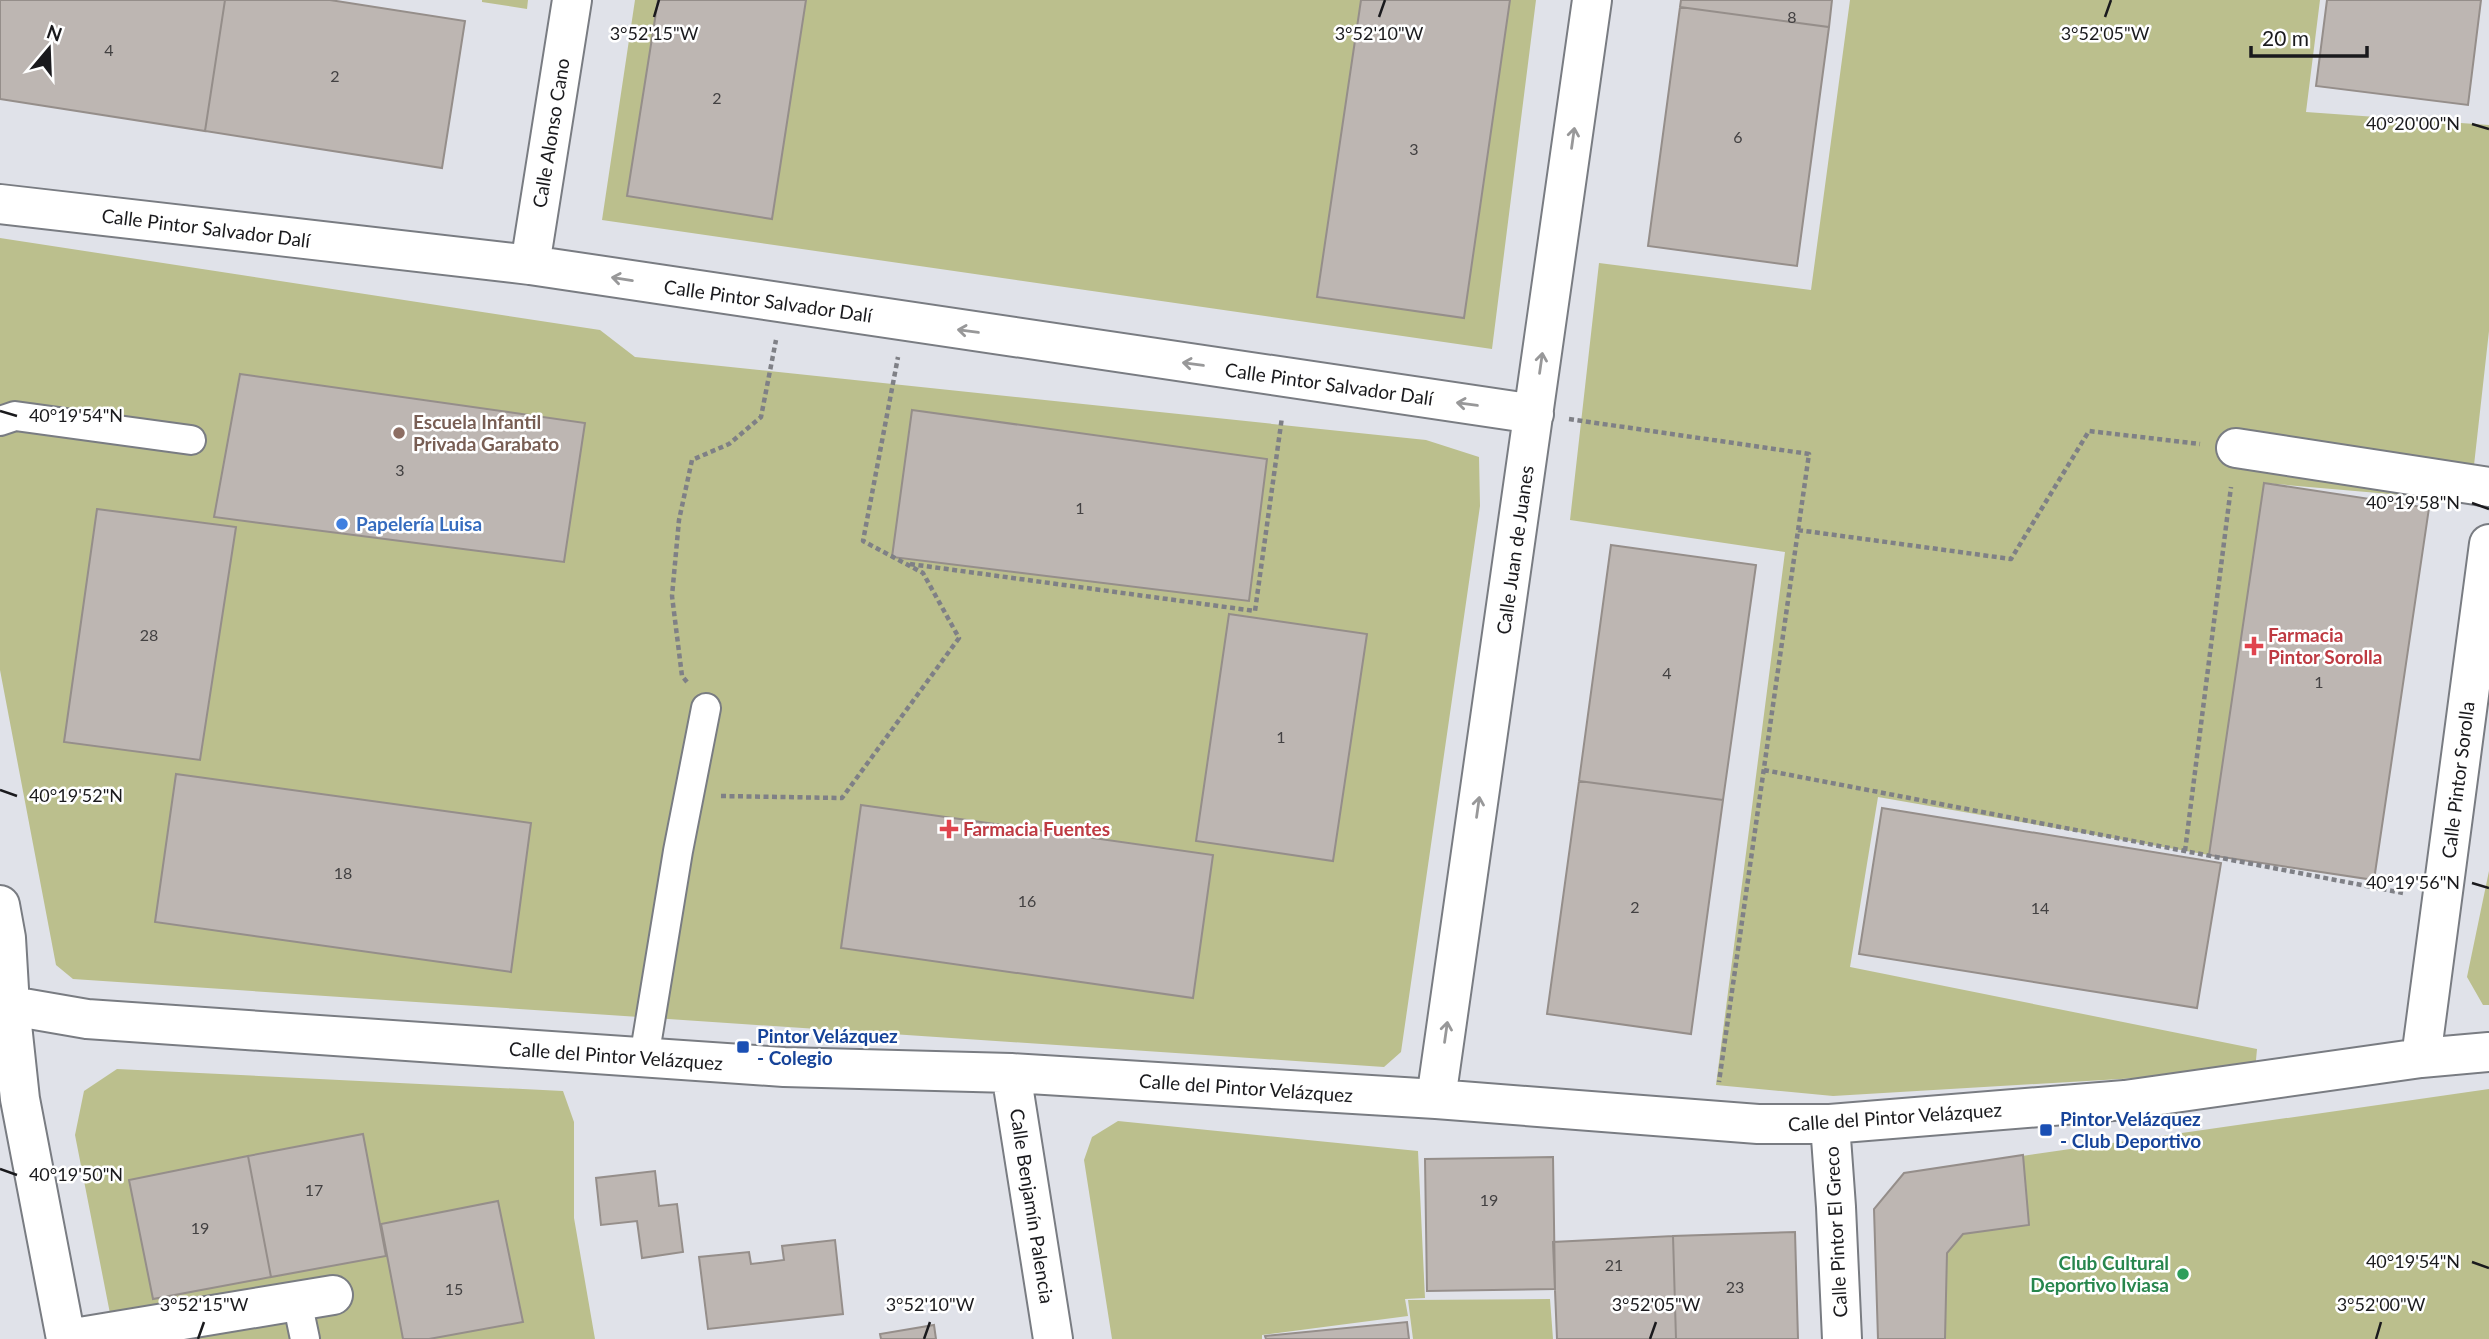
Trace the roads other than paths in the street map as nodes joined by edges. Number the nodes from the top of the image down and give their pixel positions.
1 (572, 0) edge
2 (1592, 0) edge
3 (0, 204) edge
4 (530, 265) junction
5 (1534, 414) junction
6 (0, 421) edge
7 (191, 440) dead end
8 (2236, 448) road end
9 (2489, 487) edge
10 (2489, 544) edge
11 (706, 708) road end
12 (0, 905) edge
13 (5, 1005) edge
14 (2489, 1052) edge
15 (644, 1058) junction
16 (2421, 1058) junction
17 (1011, 1073) junction
18 (1436, 1099) junction
19 (1830, 1124) junction
20 (315, 1298) joint
21 (67, 1339) edge
22 (305, 1339) edge
23 (1053, 1339) edge
24 (1842, 1339) edge

1 - 4 street, Calle Alonso Cano
5 -> 2 street, Calle Juan de Juanes
3 - 4 street, Calle Pintor Salvador Dalí
5 -> 4 street, Calle Pintor Salvador Dalí
18 -> 5 street, Calle Juan de Juanes
6 - 7 street
8 - 9 street
10 - 16 street, Calle Pintor Sorolla
11 - 15 street
12 - 13 street
13 - 15 street, Calle del Pintor Velázquez
13 - 21 street
14 - 16 street, Calle del Pintor Velázquez
15 - 17 street, Calle del Pintor Velázquez
16 - 19 street, Calle del Pintor Velázquez
17 - 18 street, Calle del Pintor Velázquez
17 - 23 street, Calle Benjamín Palencia
18 - 19 street, Calle del Pintor Velázquez
19 - 24 street, Calle Pintor El Greco
20 - 21 street
20 - 22 street

